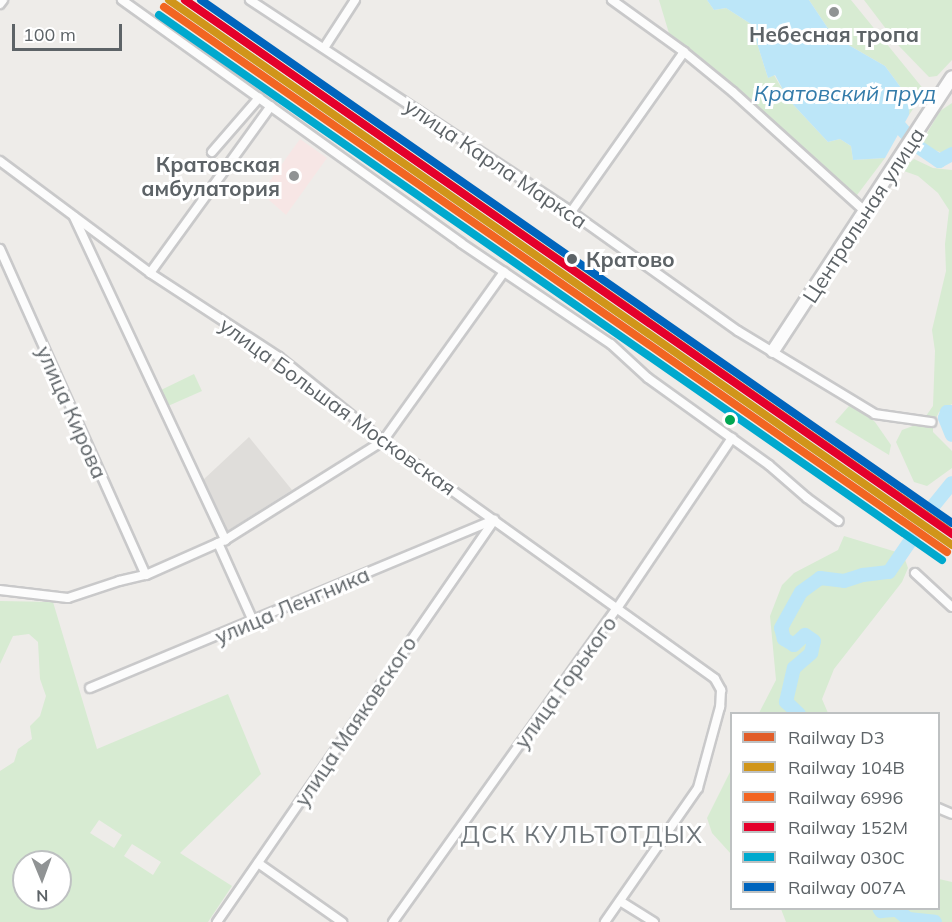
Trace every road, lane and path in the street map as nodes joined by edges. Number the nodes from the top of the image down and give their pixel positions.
1 (3, 0) edge
2 (122, 0) edge
3 (250, 0) edge
4 (356, 0) edge
5 (612, 0) edge
6 (0, 4) edge
7 (324, 48) junction
8 (684, 52) junction
9 (952, 77) edge
10 (259, 98) junction
11 (271, 106) junction
12 (212, 152) dead end
13 (0, 161) edge
14 (571, 212) junction
15 (866, 212) junction
16 (73, 215) junction
17 (0, 249) edge
18 (504, 272) junction
19 (150, 273) junction
20 (773, 351) junction
21 (931, 422) dead end
22 (732, 438) junction
23 (383, 441) junction
24 (494, 520) junction
25 (839, 521) dead end
26 (222, 542) junction
27 (915, 573) dead end
28 (147, 575) junction
29 (0, 590) edge
30 (952, 607) edge
31 (618, 608) junction
32 (253, 621) junction
33 (90, 688) dead end
34 (258, 863) junction
35 (620, 901) junction
36 (218, 922) edge
37 (342, 922) edge
38 (393, 922) edge
39 (605, 922) edge
40 (654, 922) edge

1 - 6 street
2 - 10 street
3 - 7 street, улица Карла Маркса
4 - 7 street
5 - 8 street
7 - 14 street, улица Карла Маркса
8 - 14 street
8 - 15 street
9 - 15 street, Центральная улица
10 - 11 street
10 - 12 street
11 - 18 street
11 - 19 street
13 - 16 street, улица Большая Московская
14 - 20 street, улица Карла Маркса
15 - 20 street, Центральная улица
16 - 19 street, улица Большая Московская
16 - 26 street
17 - 28 street, улица Кирова
18 - 22 street
18 - 23 street
19 - 23 street, улица Большая Московская
20 - 21 street, улица Карла Маркса
22 - 25 street
22 - 31 street, улица Горького
23 - 24 street, улица Большая Московская
23 - 26 street
24 - 31 street, улица Большая Московская
24 - 32 street, улица Ленгника
24 - 34 street, улица Маяковского
26 - 28 street
26 - 32 street
27 - 30 street
28 - 29 street
31 - 35 street, улица Большая Московская
31 - 38 street, улица Горького
32 - 33 street, улица Ленгника
34 - 36 street, улица Маяковского
34 - 37 street
35 - 39 street, улица Большая Московская
35 - 40 street

